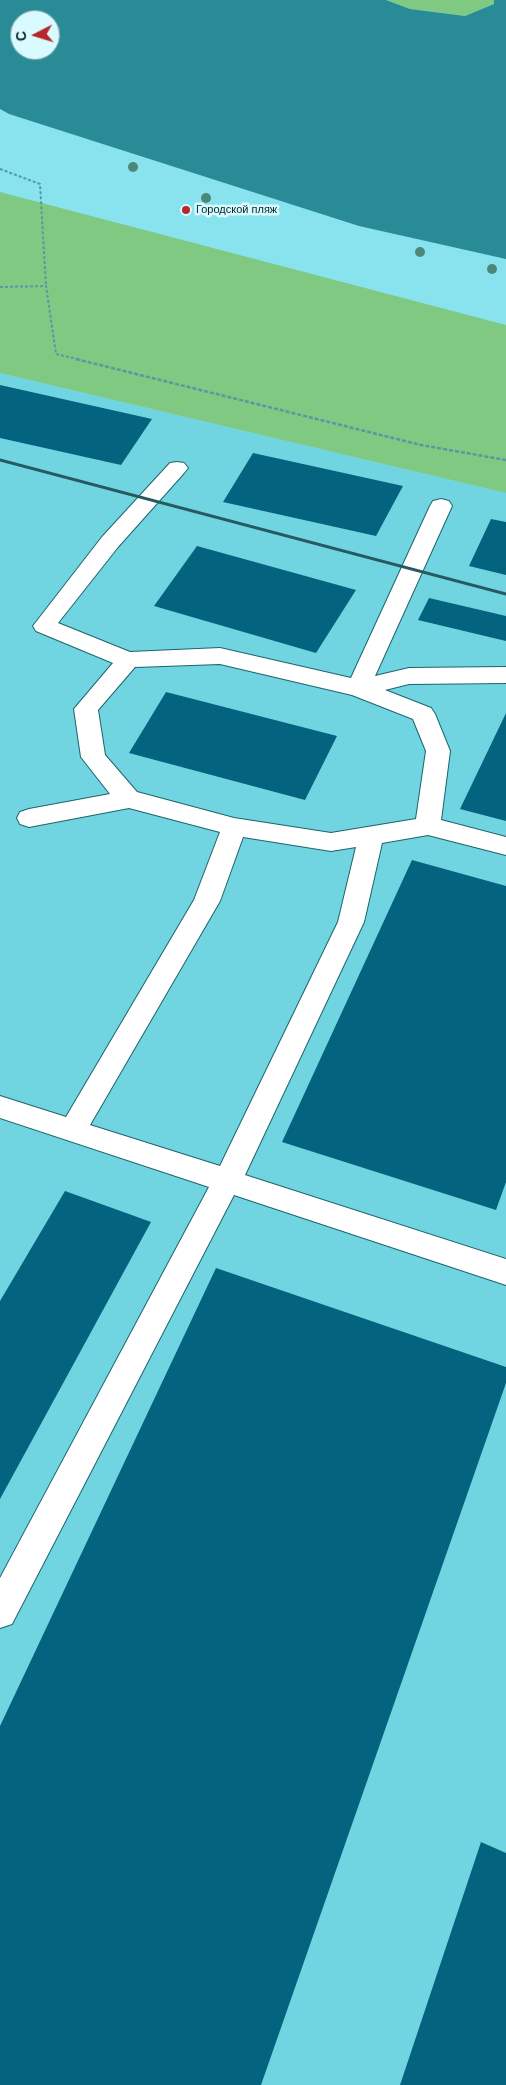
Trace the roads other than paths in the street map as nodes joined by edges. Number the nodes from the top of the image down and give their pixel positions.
1 (176, 468) dead end
2 (441, 506) dead end
3 (128, 660) junction
4 (506, 675) edge
5 (358, 688) junction
6 (129, 799) junction
7 (29, 818) dead end
8 (428, 826) junction
9 (234, 827) junction
10 (371, 836) junction
11 (506, 846) edge
12 (0, 1108) edge
13 (72, 1131) junction
14 (227, 1181) junction
15 (506, 1272) edge
16 (0, 1612) edge

1 - 3 lane
2 - 5 lane
3 - 5 lane
3 - 6 lane
4 - 5 lane
5 - 8 lane
6 - 7 lane
6 - 9 lane
8 - 10 lane
8 - 11 lane
9 - 10 lane
9 - 13 lane
10 - 14 lane
12 - 13 lane
13 - 14 lane
14 - 15 lane
14 - 16 lane

